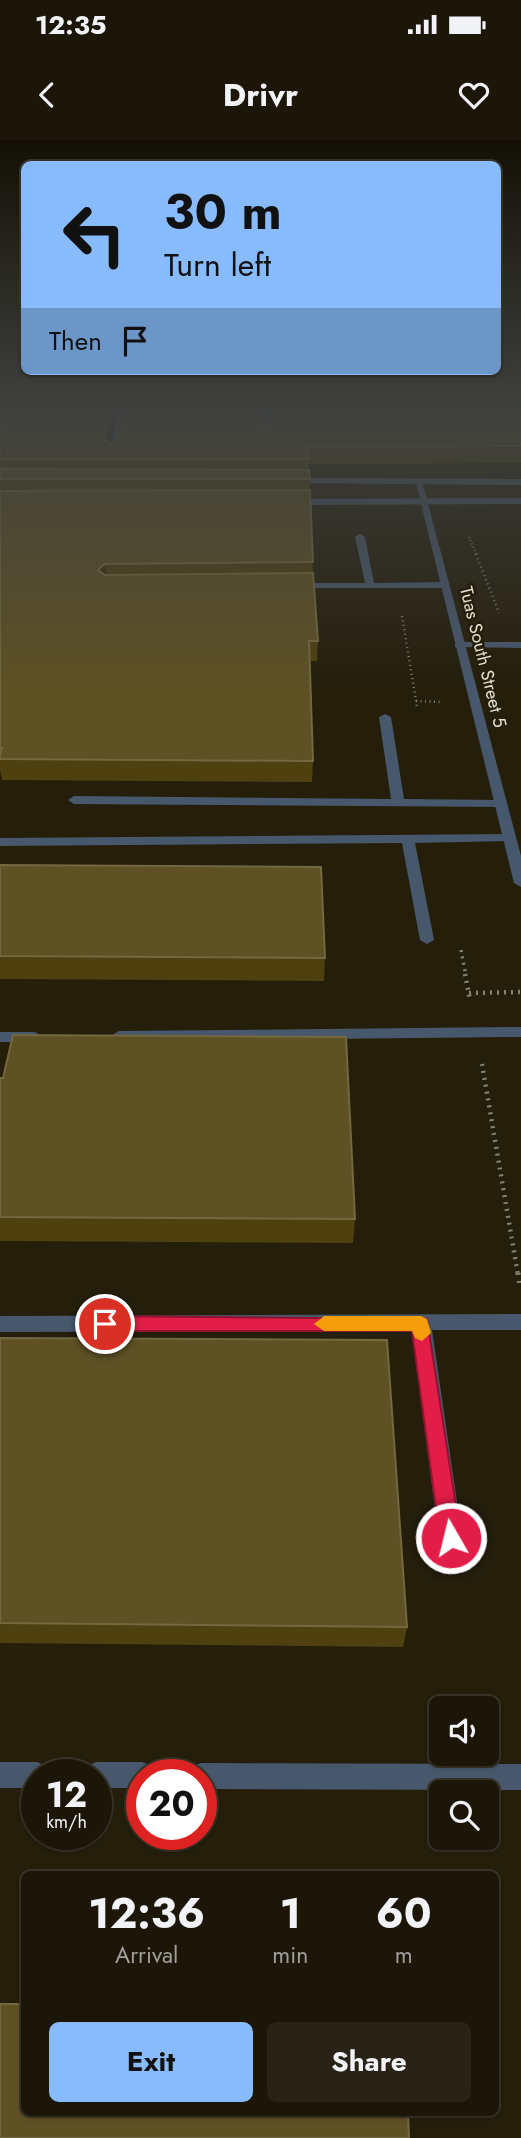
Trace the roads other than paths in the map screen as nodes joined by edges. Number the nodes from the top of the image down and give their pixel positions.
1 (425, 503) edge
2 (360, 537) dead end
3 (444, 584) junction
4 (370, 585) junction
5 (287, 586) edge
6 (459, 645) junction
7 (516, 645) edge
8 (385, 717) dead end
9 (74, 800) dead end
10 (398, 803) junction
11 (501, 804) junction
12 (510, 838) junction
13 (408, 839) junction
14 (0, 842) edge
15 (521, 883) edge
16 (427, 940) dead end
17 (521, 1032) edge
18 (95, 1036) edge
19 (0, 1037) edge
20 (54, 1037) edge
21 (521, 1322) edge
22 (0, 1324) edge
23 (421, 1324) junction
24 (454, 1564) dead end
25 (0, 1775) edge
26 (21, 1775) edge
27 (217, 1776) edge
28 (521, 1777) edge

1 - 3 street, Tuas South Street 5
2 - 4 street
3 - 4 street
3 - 6 street, Tuas South Street 5
4 - 5 street
6 - 7 street
6 - 11 street, Tuas South Street 5
8 - 10 street
9 - 10 street
10 - 11 street
11 - 12 street, Tuas South Street 5
12 - 13 street
12 - 15 street, Tuas South Street 5
13 - 14 street
13 - 16 street
17 - 18 street
19 - 20 street
21 - 23 street
22 - 23 street
23 - 24 street
25 - 26 street
27 - 28 street

